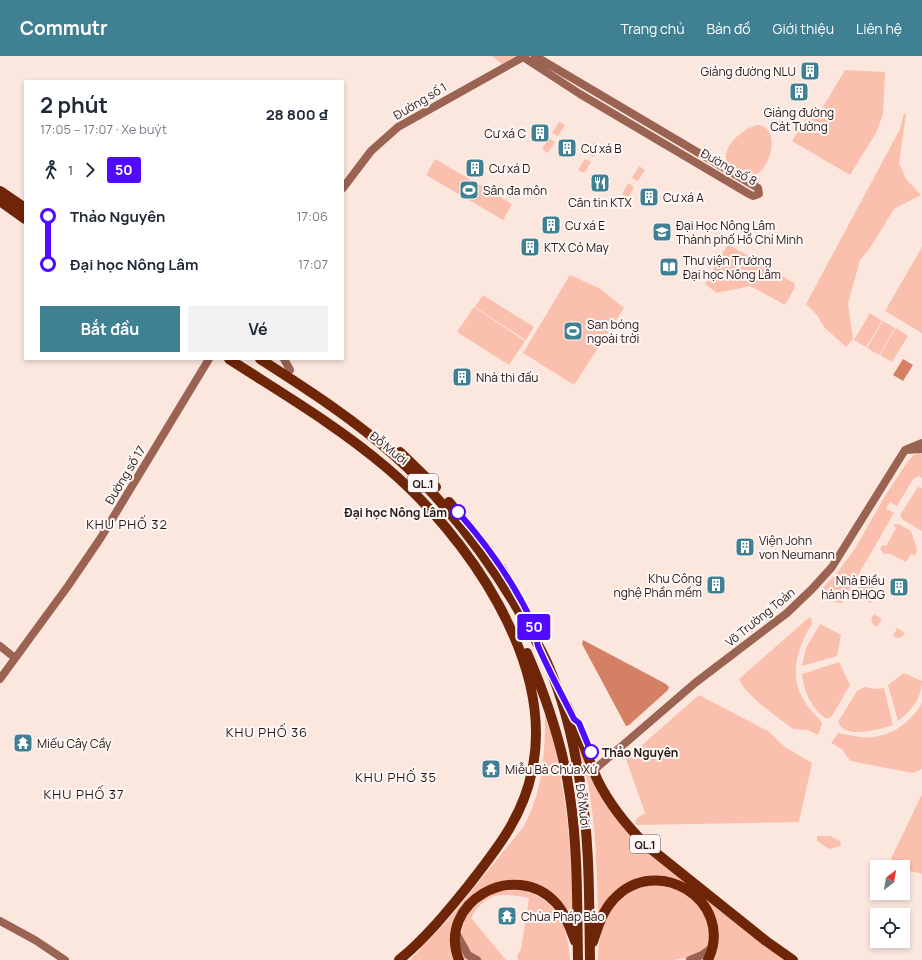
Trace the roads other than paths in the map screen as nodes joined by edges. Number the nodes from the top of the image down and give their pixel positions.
1 (535, 56) edge
2 (524, 57) edge
3 (582, 90) junction
4 (639, 124) junction
5 (0, 184) edge
6 (344, 187) edge
7 (0, 191) edge
8 (24, 200) edge
9 (0, 202) edge
10 (24, 207) edge
11 (0, 208) edge
12 (24, 218) edge
13 (24, 223) edge
14 (208, 360) edge
15 (231, 360) edge
16 (240, 360) edge
17 (266, 360) edge
18 (285, 360) edge
19 (290, 370) junction
20 (257, 374) junction
21 (922, 443) edge
22 (922, 449) edge
23 (905, 450) junction
24 (456, 541) junction
25 (473, 555) junction
26 (537, 645) junction
27 (0, 646) edge
28 (15, 658) junction
29 (552, 677) junction
30 (0, 679) edge
31 (544, 691) junction
32 (564, 698) junction
33 (595, 769) junction
34 (0, 921) edge
35 (456, 933) junction
36 (595, 934) junction
37 (714, 946) junction
38 (576, 956) edge
39 (592, 956) edge
40 (789, 957) edge
41 (65, 960) edge
42 (400, 960) edge
43 (459, 960) edge
44 (477, 960) edge
45 (690, 960) edge
46 (708, 960) edge
47 (799, 960) edge

1 - 3 street, Đường số 8
2 - 3 street, Đường số 8
2 - 6 street, Đường số 1
3 - 4 street, Đường số 8
4 - 4 street, Đường số 8
5 - 8 highway
7 - 10 highway
9 - 12 highway
11 - 13 highway
14 - 28 street, Đường số 17
15 - 20 highway, Đỗ Mười / QL.1
16 - 20 highway, Đỗ Mười / QL.1
17 - 19 highway, Đỗ Mười / QL.1
17 - 20 highway
17 - 26 highway, Đỗ Mười / QL.1
18 - 19 street
19 - 26 highway, Đỗ Mười / QL.1
20 - 24 highway, Đỗ Mười / QL.1
20 - 25 highway, Đỗ Mười / QL.1
21 - 23 street
22 - 23 street
23 - 33 street, Võ Trường Toản
24 - 25 highway
24 - 42 highway, Đỗ Mười / QL.1
25 - 31 highway, Đỗ Mười / QL.1
26 - 29 highway, Đỗ Mười / QL.1
27 - 28 street
28 - 30 street, Đường số 17
29 - 32 highway, QL.1
29 - 39 highway, Đỗ Mười / QL.1
31 - 38 highway, Đỗ Mười / QL.1
31 - 42 highway
32 - 33 highway, QL.1
32 - 36 highway, Đỗ Mười / QL.1
33 - 40 highway, QL.1
34 - 41 street
35 - 38 highway, QL.1
35 - 43 highway, QL.1
35 - 44 street
36 - 37 highway, QL.1
36 - 39 highway, QL.1
37 - 45 street
37 - 46 highway, QL.1
40 - 47 highway

